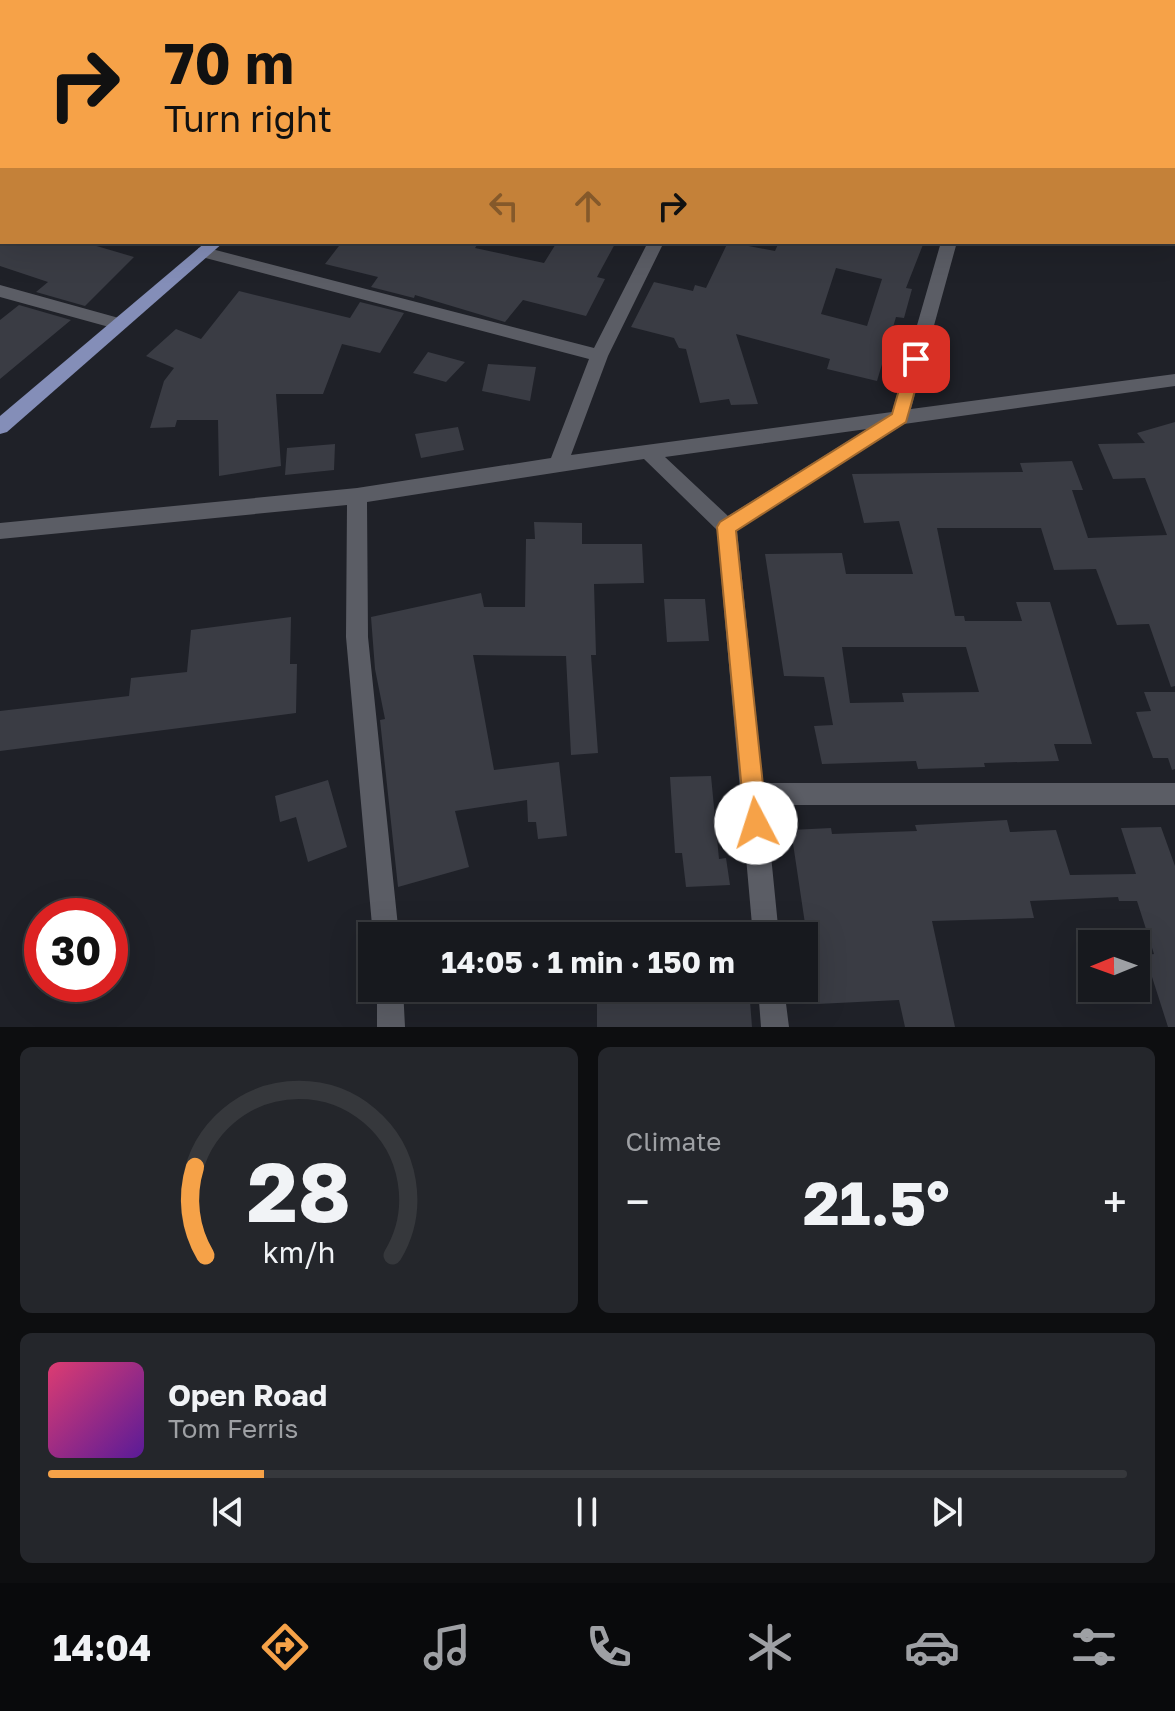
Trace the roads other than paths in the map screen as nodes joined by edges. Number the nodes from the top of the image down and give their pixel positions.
1 (655, 244) edge
2 (948, 244) edge
3 (210, 247) edge
4 (0, 291) edge
5 (120, 324) junction
6 (599, 356) junction
7 (1175, 380) edge
8 (900, 417) junction
9 (0, 427) edge
10 (648, 452) junction
11 (558, 464) junction
12 (357, 496) junction
13 (727, 527) junction
14 (0, 531) edge
15 (753, 794) junction
16 (1175, 794) edge
17 (385, 922) edge
18 (765, 922) edge
19 (390, 1002) edge
20 (772, 1002) edge
21 (391, 1027) edge
22 (775, 1027) edge

1 - 6 street
2 - 8 street
3 - 5 main road
3 - 6 street
4 - 5 street
5 - 9 main road
6 - 11 street
7 - 8 street
8 - 10 street
8 - 13 street
10 - 11 street
10 - 13 street
11 - 12 street
12 - 14 street
12 - 17 street
13 - 15 street
15 - 16 street
15 - 18 street
19 - 21 street
20 - 22 street

